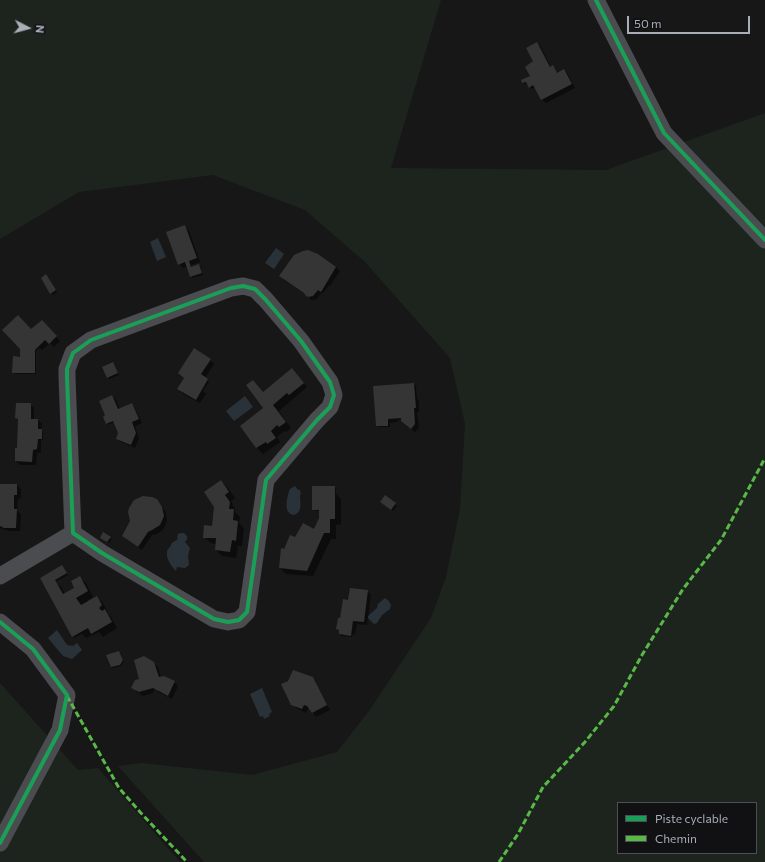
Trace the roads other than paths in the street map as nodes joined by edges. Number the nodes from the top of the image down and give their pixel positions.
1 (596, 0) edge
2 (765, 240) edge
3 (72, 533) junction
4 (0, 576) edge
5 (0, 622) edge
6 (0, 843) edge

1 - 2 street
3 - 3 street
3 - 4 street
5 - 6 street

